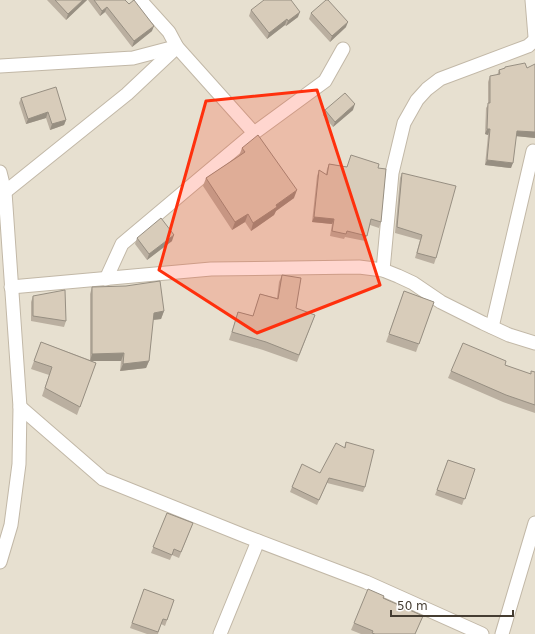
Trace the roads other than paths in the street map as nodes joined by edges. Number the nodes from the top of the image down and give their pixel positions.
1 (140, 0) edge
2 (532, 0) edge
3 (535, 39) edge
4 (177, 47) junction
5 (343, 49) dead end
6 (0, 66) edge
7 (254, 133) junction
8 (533, 151) dead end
9 (0, 172) edge
10 (5, 192) junction
11 (4, 230) edge
12 (383, 270) junction
13 (106, 279) junction
14 (11, 287) junction
15 (492, 327) junction
16 (535, 343) edge
17 (20, 407) junction
18 (535, 522) edge
19 (258, 541) junction
20 (0, 562) edge
21 (220, 634) edge
22 (482, 634) edge
23 (502, 634) edge

1 - 4 street
2 - 3 street
3 - 12 street
4 - 6 street
4 - 7 street
4 - 10 street
5 - 7 street
7 - 13 street
8 - 15 street
9 - 10 street
10 - 11 street
11 - 14 street
12 - 13 street
12 - 15 street
13 - 14 street
14 - 17 street
15 - 16 street
17 - 19 street
17 - 20 street
18 - 23 street
19 - 21 street
19 - 22 street

